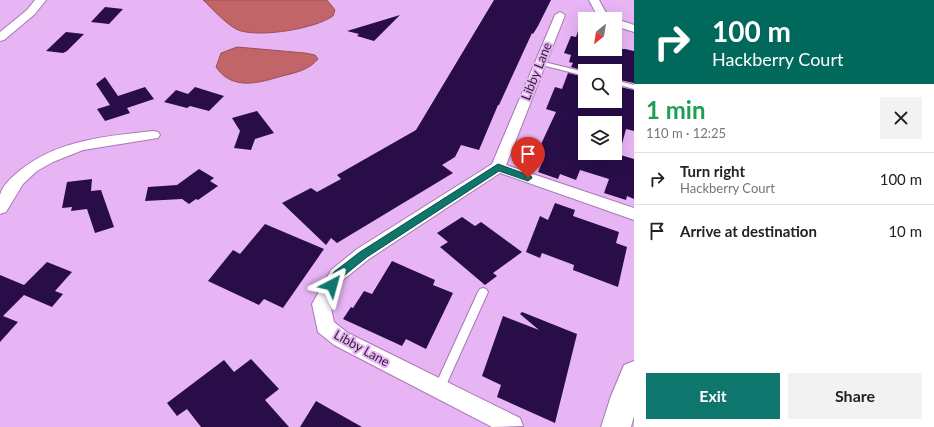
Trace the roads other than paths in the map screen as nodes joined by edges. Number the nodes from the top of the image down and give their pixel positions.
1 (40, 0) edge
2 (594, 0) edge
3 (600, 12) edge
4 (560, 16) dead end
5 (622, 25) edge
6 (634, 29) edge
7 (0, 38) edge
8 (540, 63) junction
9 (578, 72) edge
10 (622, 84) edge
11 (634, 87) edge
12 (153, 135) dead end
13 (498, 167) junction
14 (0, 208) edge
15 (634, 214) edge
16 (483, 292) dead end
17 (634, 374) edge
18 (439, 389) junction
19 (512, 426) edge
20 (616, 427) edge

1 - 7 street
2 - 3 street
4 - 8 street, Libby Lane
5 - 6 street
8 - 9 lane
8 - 13 street, Libby Lane
10 - 11 lane
12 - 14 street
13 - 15 street
13 - 18 street, Libby Lane
16 - 18 lane
17 - 20 street
18 - 19 street, Libby Lane

